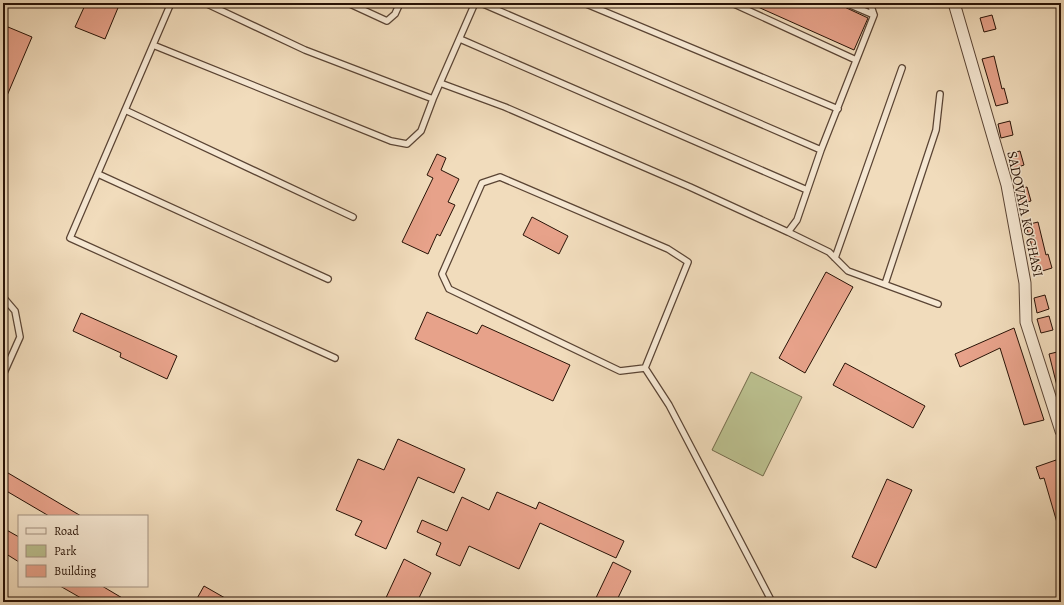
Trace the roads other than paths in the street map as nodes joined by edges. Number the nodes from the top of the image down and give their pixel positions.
1 (172, 3) edge
2 (205, 3) edge
3 (348, 3) edge
4 (400, 3) edge
5 (475, 3) edge
6 (481, 3) edge
7 (584, 3) edge
8 (732, 3) edge
9 (846, 3) edge
10 (870, 3) edge
11 (954, 3) edge
12 (874, 15) junction
13 (460, 39) junction
14 (153, 45) junction
15 (856, 60) junction
16 (902, 68) dead end
17 (440, 83) junction
18 (940, 94) dead end
19 (433, 99) junction
20 (838, 109) junction
21 (125, 110) junction
22 (821, 150) junction
23 (98, 174) junction
24 (807, 190) junction
25 (353, 217) dead end
26 (788, 232) junction
27 (835, 258) junction
28 (328, 279) dead end
29 (885, 284) junction
30 (3, 297) edge
31 (938, 304) dead end
32 (335, 358) dead end
33 (645, 368) junction
34 (3, 374) edge
35 (1061, 431) edge
36 (772, 602) edge

1 - 14 lane
2 - 19 lane
3 - 4 lane
5 - 13 lane
6 - 22 lane
7 - 20 lane
8 - 15 lane
9 - 12 lane
10 - 12 lane
11 - 35 street, SADOVAYA KO'CHASI
12 - 15 lane
13 - 17 lane
13 - 24 lane
14 - 19 lane
14 - 21 lane
15 - 20 lane
16 - 27 lane
17 - 19 lane
17 - 26 lane
18 - 29 lane
20 - 22 lane
21 - 23 lane
21 - 25 lane
22 - 24 lane
23 - 28 lane
23 - 32 lane
24 - 26 lane
26 - 27 lane
27 - 29 lane
29 - 31 lane
30 - 34 lane
33 - 33 lane
33 - 36 lane

